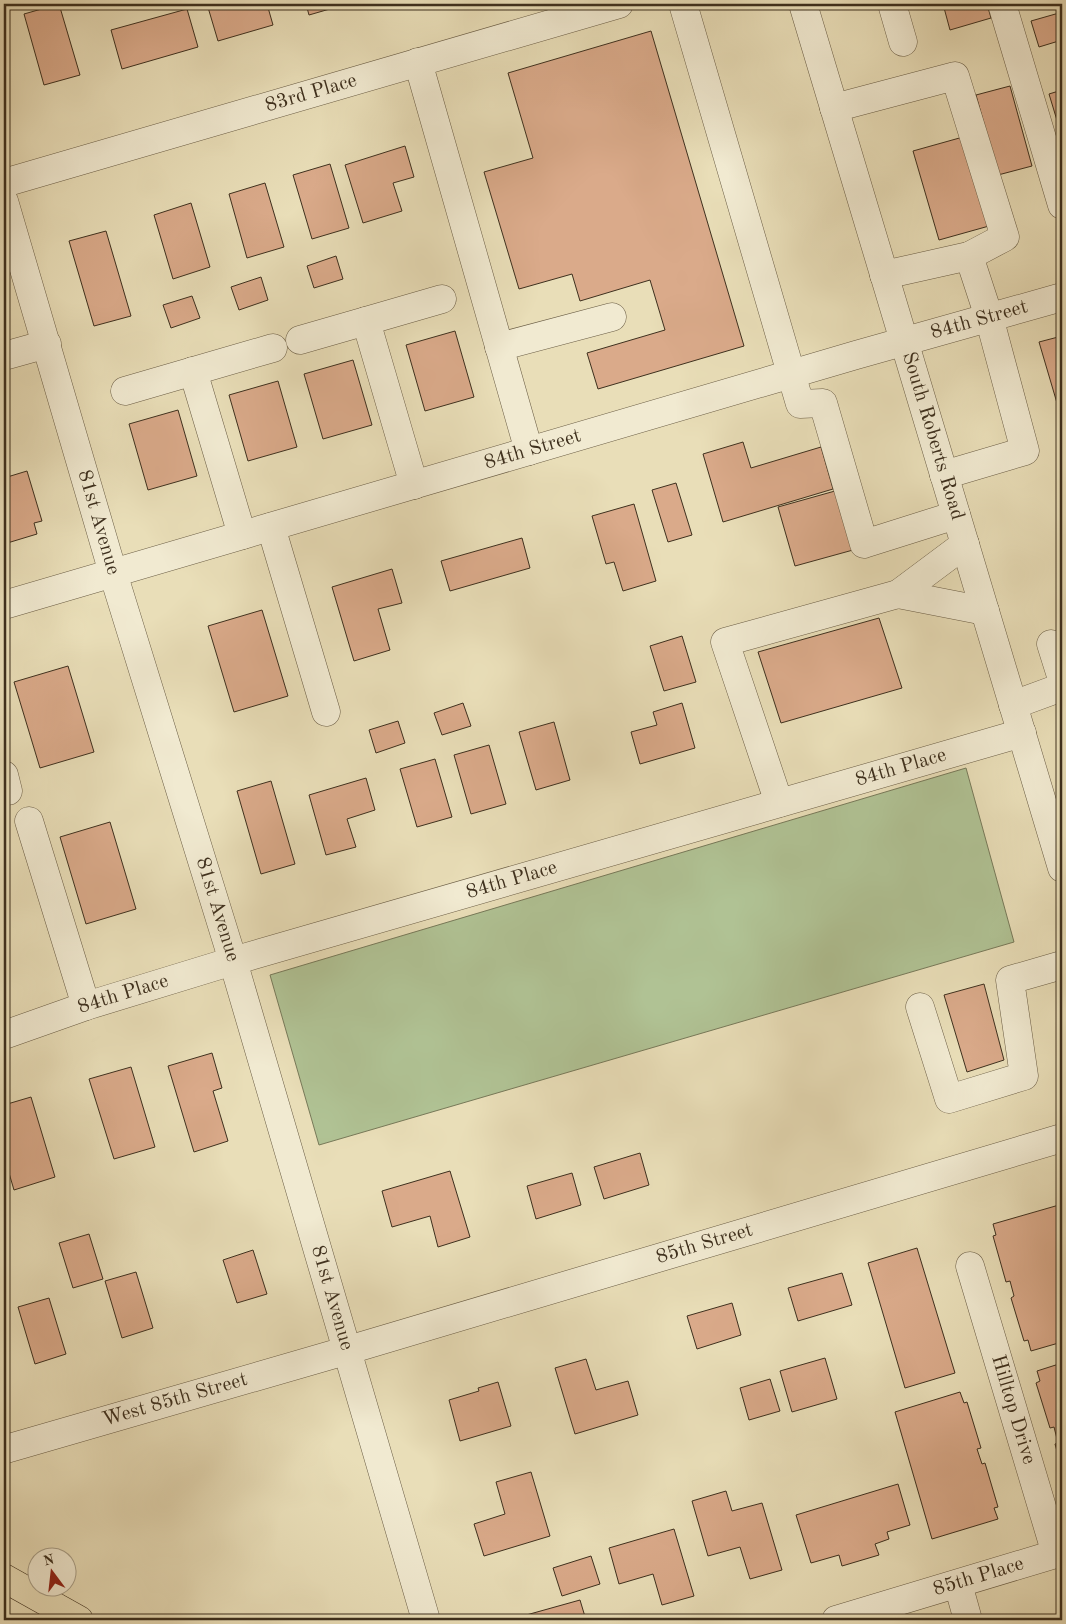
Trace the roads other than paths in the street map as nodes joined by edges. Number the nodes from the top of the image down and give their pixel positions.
1 (615, 4) edge
2 (683, 4) edge
3 (803, 4) edge
4 (892, 4) edge
5 (1002, 4) edge
6 (903, 42) dead end
7 (418, 62) junction
8 (834, 108) junction
9 (4, 183) edge
10 (4, 201) edge
11 (1062, 206) edge
12 (969, 256) junction
13 (884, 275) junction
14 (1062, 296) edge
15 (442, 299) dead end
16 (612, 317) dead end
17 (989, 317) junction
18 (366, 321) junction
19 (300, 340) dead end
20 (904, 341) junction
21 (47, 344) junction
22 (273, 348) dead end
23 (499, 348) junction
24 (4, 356) edge
25 (194, 371) junction
26 (791, 374) junction
27 (124, 391) dead end
28 (529, 451) junction
29 (944, 475) junction
30 (414, 485) junction
31 (956, 515) junction
32 (271, 526) junction
33 (242, 535) junction
34 (965, 544) junction
35 (113, 573) junction
36 (898, 594) junction
37 (4, 605) edge
38 (985, 611) junction
39 (1051, 644) dead end
40 (1062, 679) edge
41 (1062, 687) edge
42 (1013, 705) junction
43 (326, 712) dead end
44 (1022, 733) junction
45 (779, 803) junction
46 (29, 821) dead end
47 (1062, 868) edge
48 (233, 962) junction
49 (1062, 965) edge
50 (86, 1006) junction
51 (920, 1007) dead end
52 (4, 1035) edge
53 (1062, 1138) edge
54 (970, 1266) dead end
55 (345, 1351) junction
56 (6, 1449) dead end
57 (1059, 1553) edge
58 (4, 1578) edge
59 (958, 1584) junction
60 (79, 1620) edge
61 (426, 1620) edge
62 (836, 1620) edge
63 (968, 1620) edge

1 - 7 street, 83rd Place
2 - 26 street
3 - 8 street, South Roberts Road
4 - 6 street
5 - 11 street
7 - 9 street, 83rd Place
7 - 23 street
8 - 12 street
8 - 13 street, South Roberts Road
10 - 21 street, 81st Avenue
12 - 13 street
12 - 17 street
13 - 20 street, South Roberts Road
14 - 17 street, 84th Street
15 - 18 street
16 - 23 street
17 - 20 street, 84th Street
17 - 29 street
18 - 19 street
18 - 30 street
20 - 26 street, 84th Street
20 - 29 street, South Roberts Road
21 - 24 street
21 - 35 street, 81st Avenue
22 - 25 street
23 - 28 street
25 - 27 street
25 - 33 street
26 - 28 street, 84th Street
26 - 31 street
28 - 30 street, 84th Street
29 - 31 street, South Roberts Road
30 - 32 street, 84th Street
31 - 34 street, South Roberts Road
32 - 33 street, 84th Street
32 - 43 street
33 - 35 street, 84th Street
34 - 36 street
34 - 38 street, South Roberts Road
35 - 37 street, 84th Street
35 - 48 street, 81st Avenue
36 - 38 street
36 - 45 street
38 - 42 street, South Roberts Road
39 - 40 street
41 - 42 street
42 - 44 street, South Roberts Road
44 - 45 street, 84th Place
44 - 47 street, South Roberts Road
45 - 48 street, 84th Place
46 - 50 street
48 - 50 street, 84th Place
48 - 55 street, 81st Avenue
49 - 51 street
50 - 52 street, 84th Place
53 - 55 street, 85th Street
54 - 57 street, Hilltop Drive
55 - 56 street, West 85th Street
55 - 61 street, 81st Avenue
57 - 59 street, 85th Place
58 - 60 highway
59 - 62 street, 85th Place
59 - 63 street

